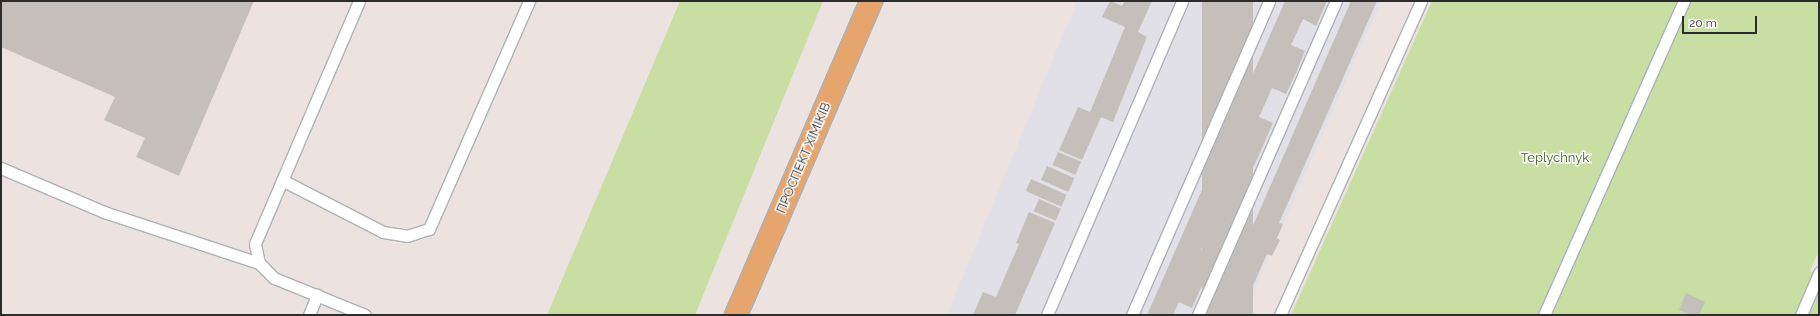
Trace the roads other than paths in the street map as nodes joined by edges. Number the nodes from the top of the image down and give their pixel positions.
1 (359, 1) edge
2 (529, 1) edge
3 (871, 1) edge
4 (1182, 1) edge
5 (1269, 1) edge
6 (1336, 1) edge
7 (1421, 1) edge
8 (1684, 1) edge
9 (1, 168) edge
10 (282, 180) junction
11 (259, 263) junction
12 (1819, 273) edge
13 (317, 295) junction
14 (309, 315) edge
15 (365, 315) edge
16 (736, 315) edge
17 (1047, 315) edge
18 (1132, 315) edge
19 (1198, 315) edge
20 (1280, 315) edge
21 (1544, 315) edge
22 (1802, 315) edge

1 - 10 lane
2 - 10 lane
3 - 16 main road, ПРОСПЕКТ ХІМІКІВ
4 - 17 lane
5 - 18 lane
6 - 19 lane
7 - 20 lane
8 - 21 lane
9 - 11 lane
10 - 11 lane
11 - 13 lane
12 - 22 lane
13 - 14 lane
13 - 15 lane

